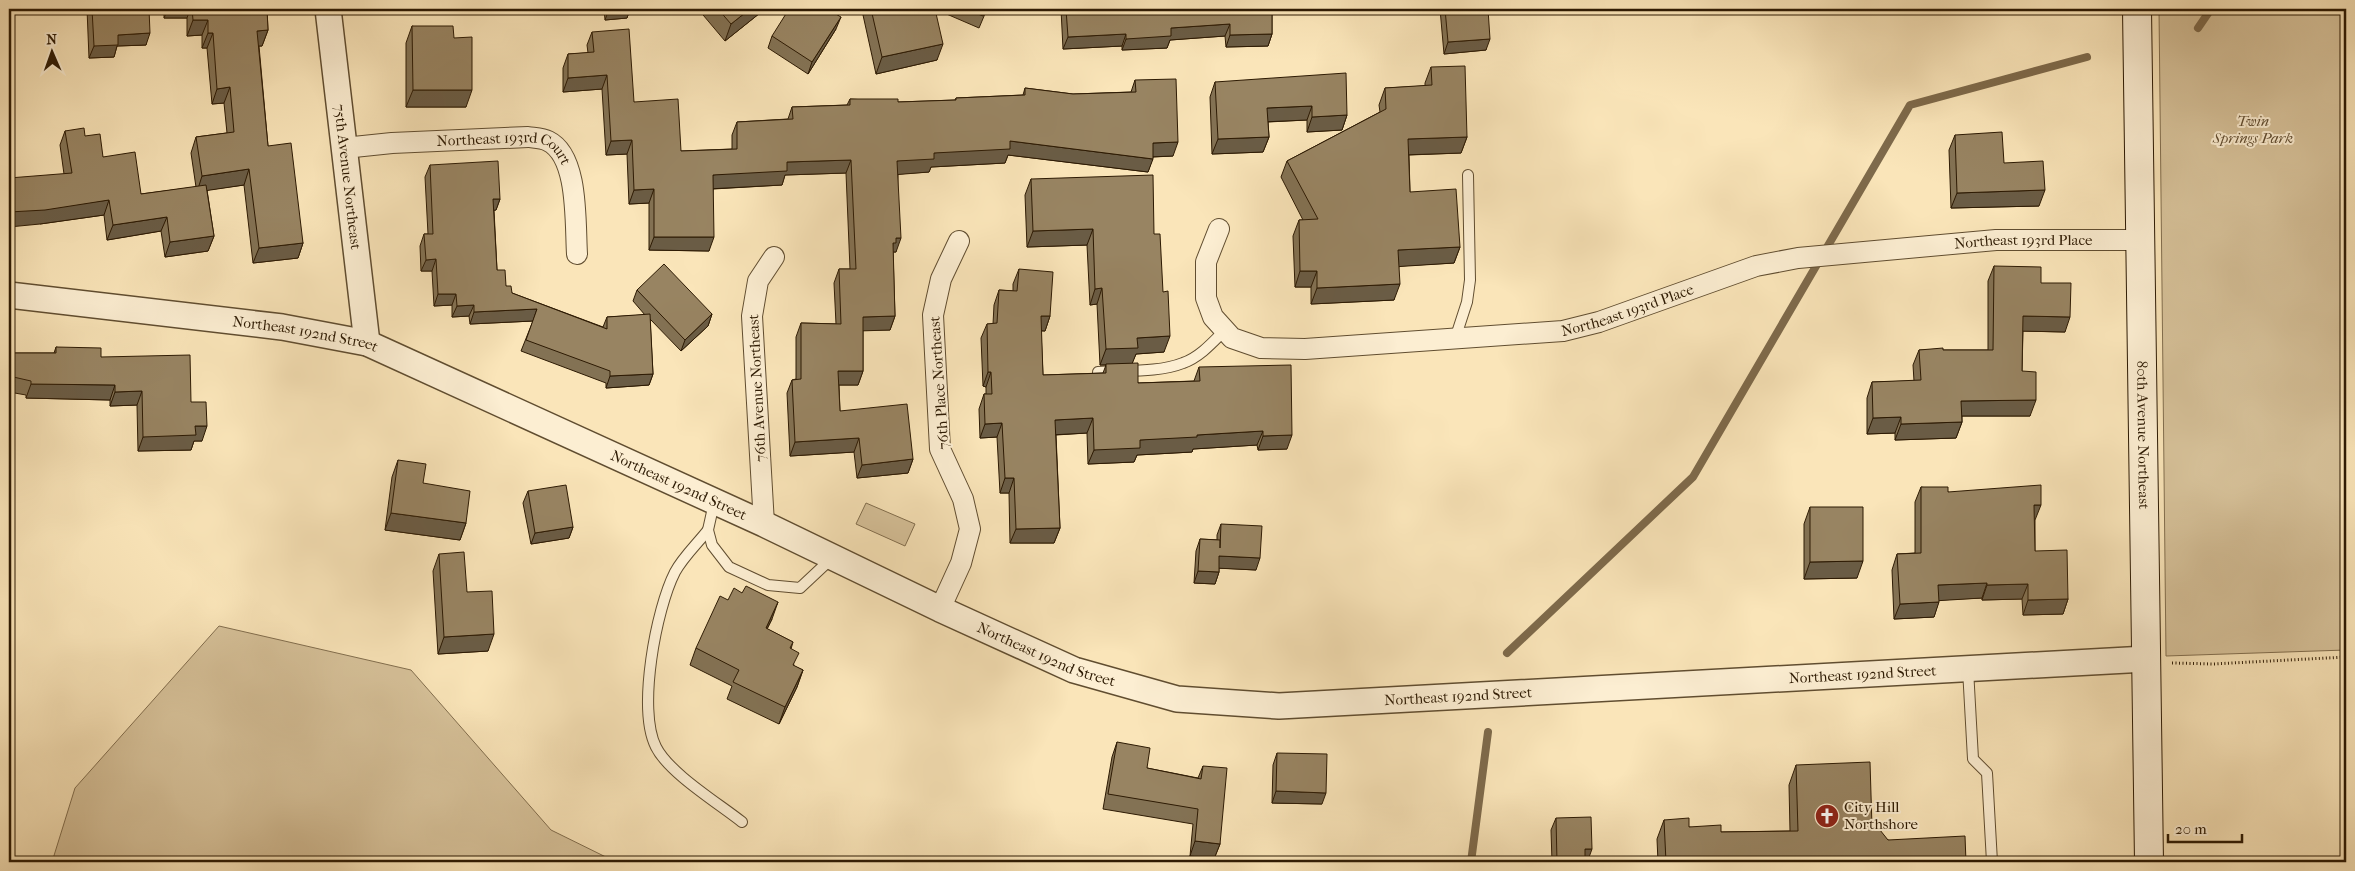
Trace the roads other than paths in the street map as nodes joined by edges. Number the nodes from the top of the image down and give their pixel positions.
1 (328, 9) edge
2 (2138, 9) edge
3 (344, 148) junction
4 (1468, 175) dead end
5 (1219, 229) dead end
6 (2140, 240) junction
7 (959, 241) dead end
8 (577, 254) dead end
9 (774, 257) dead end
10 (9, 295) edge
11 (1226, 330) junction
12 (1455, 339) junction
13 (367, 343) junction
14 (1098, 372) edge
15 (715, 502) junction
16 (764, 524) junction
17 (708, 530) junction
18 (832, 557) junction
19 (940, 609) junction
20 (2146, 659) junction
21 (1968, 668) junction
22 (742, 822) dead end
23 (1992, 862) edge
24 (2149, 862) edge

1 - 3 street, 75th Avenue Northeast
2 - 6 main road, 80th Avenue Northeast
3 - 8 street, Northeast 193rd Court
3 - 13 street, 75th Avenue Northeast
4 - 12 lane
5 - 11 street, Northeast 193rd Place
6 - 12 street, Northeast 193rd Place
6 - 20 main road, 80th Avenue Northeast
7 - 19 street, 76th Place Northeast
9 - 16 street, 76th Avenue Northeast
10 - 13 street, Northeast 192nd Street
11 - 12 street, Northeast 193rd Place
11 - 14 lane
13 - 15 street, Northeast 192nd Street
15 - 16 street, Northeast 192nd Street
15 - 17 lane
16 - 18 street, Northeast 192nd Street
17 - 18 lane
17 - 22 lane
18 - 19 street, Northeast 192nd Street
19 - 21 street, Northeast 192nd Street
20 - 21 street, Northeast 192nd Street
20 - 24 main road, 80th Avenue Northeast
21 - 23 lane

